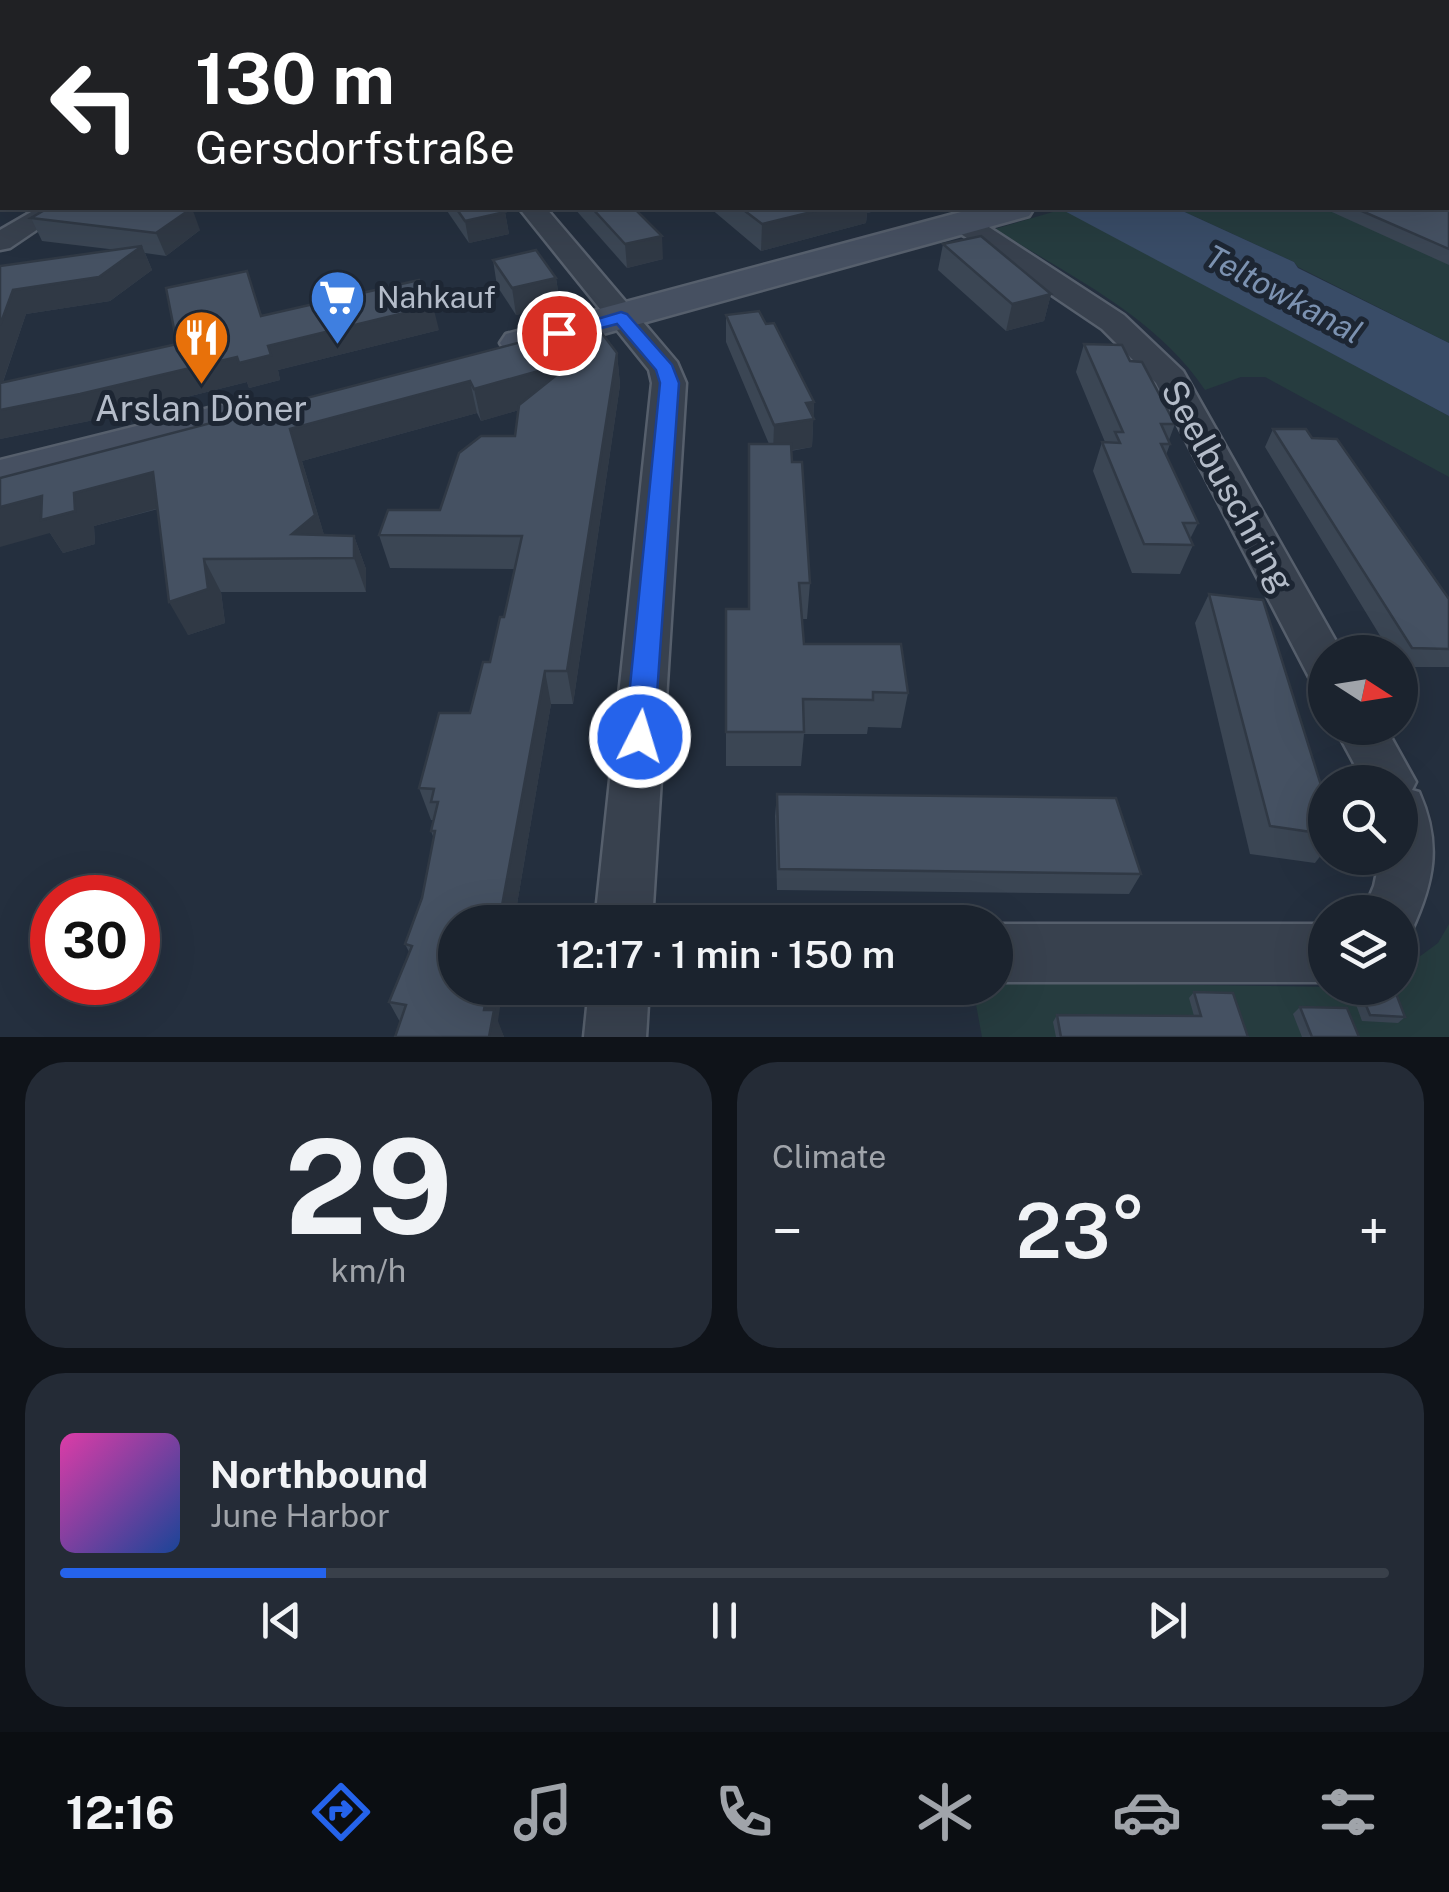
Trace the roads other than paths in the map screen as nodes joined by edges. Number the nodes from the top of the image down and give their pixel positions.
1 (53, 210) edge
2 (534, 210) edge
3 (987, 213) edge
4 (0, 242) edge
5 (621, 318) junction
6 (491, 350) edge
7 (273, 407) edge
8 (0, 477) edge
9 (1309, 635) edge
10 (625, 905) edge
11 (1013, 953) edge
12 (1308, 953) edge
13 (617, 1005) edge
14 (615, 1037) edge

1 - 4 street
2 - 5 street
3 - 5 street
3 - 9 street, Seelbuschring
5 - 6 street
5 - 10 street
7 - 8 street
11 - 12 street
13 - 14 street

